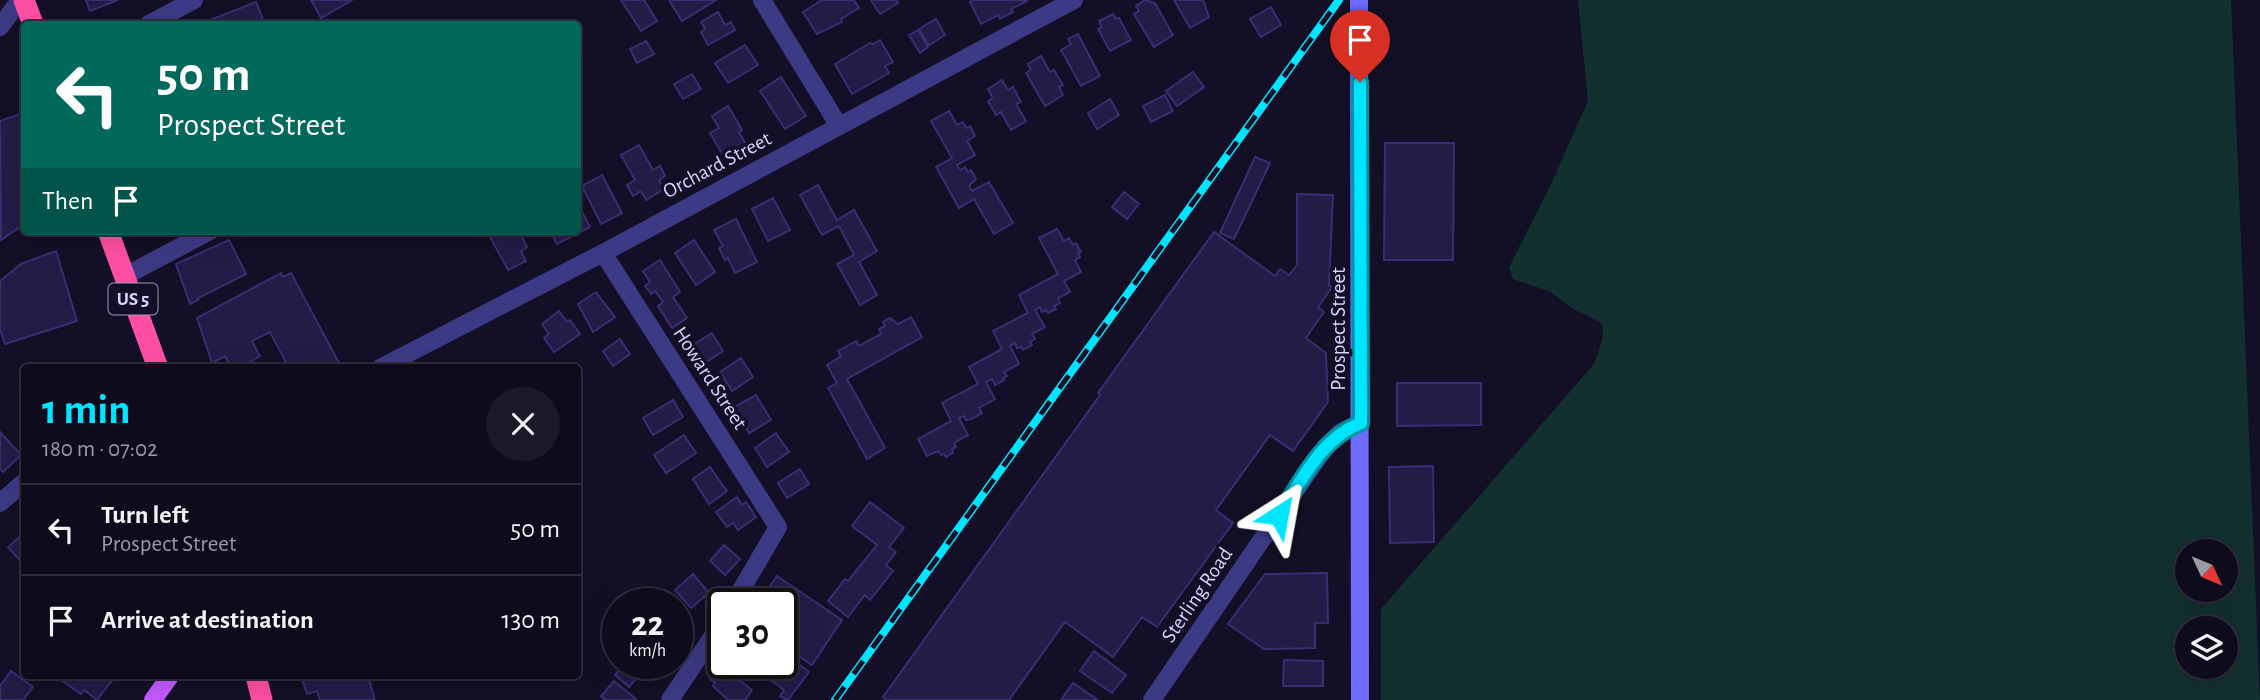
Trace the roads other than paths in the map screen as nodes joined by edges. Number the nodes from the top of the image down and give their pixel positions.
1 (22, 0) edge
2 (194, 0) edge
3 (762, 0) edge
4 (1359, 0) edge
5 (1068, 1) edge
6 (32, 21) edge
7 (155, 21) edge
8 (0, 27) edge
9 (839, 126) junction
10 (110, 235) edge
11 (202, 235) edge
12 (603, 253) junction
13 (125, 276) junction
14 (157, 364) edge
15 (388, 364) edge
16 (1361, 423) junction
17 (21, 485) edge
18 (0, 503) edge
19 (742, 588) edge
20 (707, 645) edge
21 (168, 679) edge
22 (257, 679) edge
23 (153, 700) edge
24 (262, 700) edge
25 (670, 700) edge
26 (1153, 700) edge
27 (1360, 700) edge

1 - 6 highway
1 - 8 street
2 - 7 street
3 - 9 street
4 - 16 main road, Prospect Street
5 - 9 street, Orchard Street
9 - 12 street, Orchard Street
10 - 13 highway, US 5
11 - 13 street
12 - 15 street, Orchard Street
12 - 19 street, Howard Street
13 - 14 highway, US 5
16 - 26 street, Sterling Road
16 - 27 main road, Prospect Street
17 - 18 street
20 - 25 street
21 - 23 main road
22 - 24 highway

